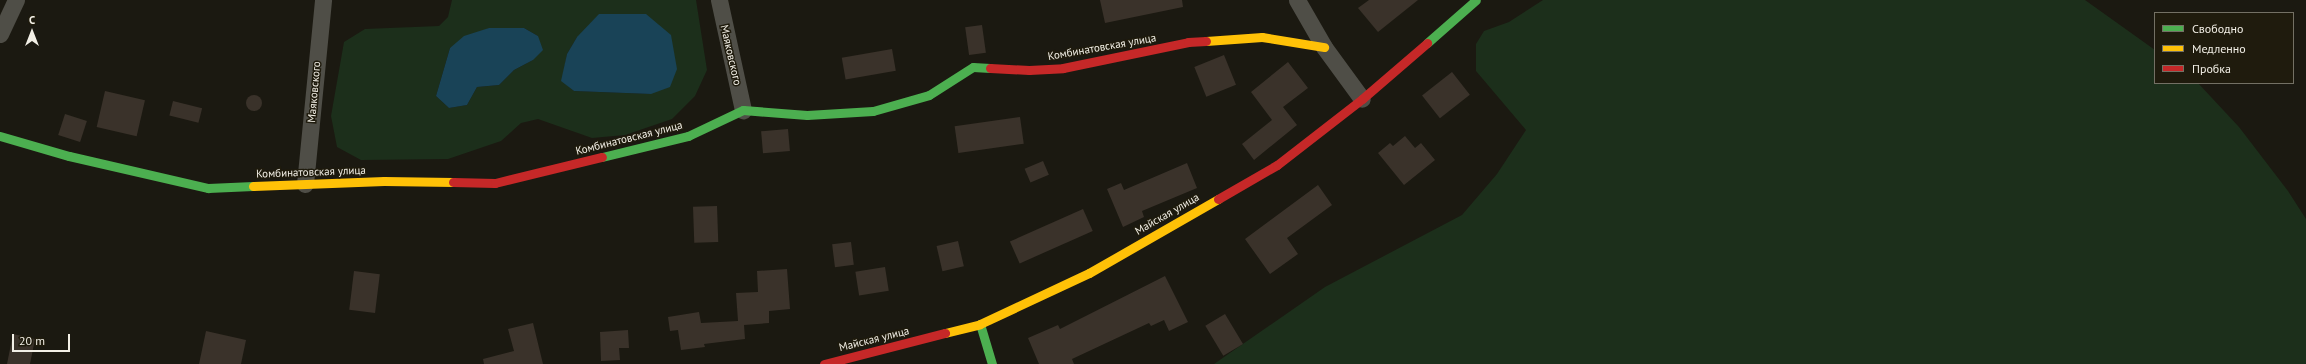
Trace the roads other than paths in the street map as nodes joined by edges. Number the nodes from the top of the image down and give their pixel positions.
1 (16, 0) edge
2 (323, 0) edge
3 (718, 0) edge
4 (1296, 0) edge
5 (1476, 0) edge
6 (0, 34) edge
7 (1324, 47) junction
8 (1362, 99) junction
9 (743, 110) junction
10 (0, 136) edge
11 (305, 184) junction
12 (980, 324) junction
13 (824, 364) edge
14 (992, 364) edge

1 - 6 street
2 - 11 street, Маяковского
3 - 9 street, Маяковского
4 - 7 street
5 - 8 street, Майская улица
7 - 8 street
7 - 9 street, Комбинатовская улица
8 - 12 street, Майская улица
9 - 11 street, Комбинатовская улица
10 - 11 street, Комбинатовская улица
12 - 13 street, Майская улица
12 - 14 street

